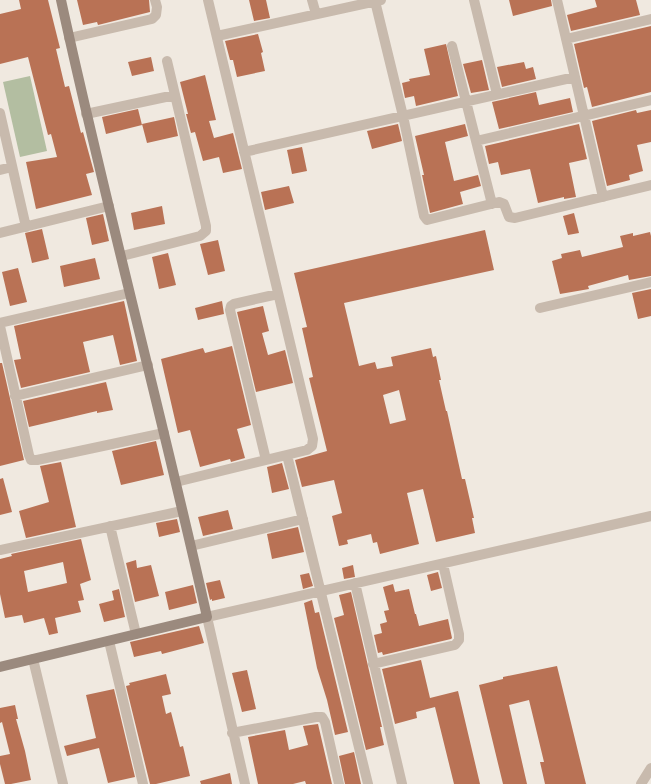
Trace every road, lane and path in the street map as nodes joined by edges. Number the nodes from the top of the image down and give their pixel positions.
1 (61, 0) edge
2 (155, 0) edge
3 (208, 0) edge
4 (312, 0) edge
5 (474, 0) edge
6 (557, 0) edge
7 (378, 1) edge
8 (316, 14) junction
9 (651, 19) edge
10 (217, 36) junction
11 (69, 38) junction
12 (566, 39) junction
13 (452, 46) dead end
14 (167, 61) dead end
15 (575, 76) junction
16 (175, 94) junction
17 (497, 94) junction
18 (651, 100) edge
19 (465, 101) junction
20 (0, 113) edge
21 (86, 114) junction
22 (403, 116) junction
23 (584, 116) junction
24 (476, 141) junction
25 (244, 152) junction
26 (12, 167) junction
27 (0, 170) edge
28 (651, 185) edge
29 (603, 197) junction
30 (492, 204) junction
31 (109, 206) junction
32 (26, 227) junction
33 (0, 233) edge
34 (122, 256) junction
35 (651, 282) edge
36 (129, 293) junction
37 (278, 294) junction
38 (540, 308) dead end
39 (0, 325) edge
40 (148, 365) junction
41 (15, 396) junction
42 (164, 433) junction
43 (287, 455) junction
44 (266, 460) junction
45 (176, 482) junction
46 (182, 511) junction
47 (651, 516) edge
48 (303, 519) junction
49 (110, 526) junction
50 (191, 546) junction
51 (0, 550) edge
52 (442, 564) junction
53 (355, 583) junction
54 (321, 592) junction
55 (207, 617) junction
56 (136, 634) junction
57 (109, 641) junction
58 (32, 659) junction
59 (373, 664) junction
60 (0, 666) edge
61 (232, 733) junction
62 (651, 771) edge
63 (63, 784) edge
64 (143, 784) edge
65 (245, 784) edge
66 (339, 784) edge
67 (368, 784) edge
68 (402, 784) edge
69 (641, 784) edge

1 - 11 street
2 - 11 street
3 - 10 street
4 - 8 street
5 - 17 street
6 - 12 street
7 - 8 street
7 - 22 street
8 - 10 street
9 - 12 street
10 - 25 street
11 - 21 street
12 - 15 street
13 - 19 street
14 - 16 street
15 - 17 street
15 - 23 street
16 - 21 street
16 - 34 street
17 - 19 street
18 - 23 street
19 - 22 street
19 - 24 street
20 - 26 street
21 - 31 street
22 - 25 street
22 - 30 street
23 - 24 street
23 - 29 street
24 - 30 street
25 - 37 street
26 - 27 street
26 - 32 street
28 - 29 street
29 - 30 street
31 - 32 street
31 - 34 street
32 - 33 street
34 - 36 street
35 - 38 street
36 - 39 street
36 - 40 street
37 - 43 street
37 - 44 street
39 - 41 street
40 - 41 street
40 - 42 street
41 - 42 street
42 - 45 street
43 - 44 street
43 - 48 street
44 - 45 street
45 - 46 street
46 - 49 street
46 - 50 street
47 - 52 street
48 - 50 street
48 - 54 street
49 - 51 street
49 - 56 street
50 - 55 street
52 - 53 street
52 - 59 street
53 - 54 street
53 - 59 street
54 - 55 street
54 - 67 street
55 - 56 street
55 - 61 street
56 - 57 street
57 - 58 street
57 - 64 street
58 - 60 street
58 - 63 street
59 - 68 street
61 - 65 street
61 - 66 street
62 - 69 street

